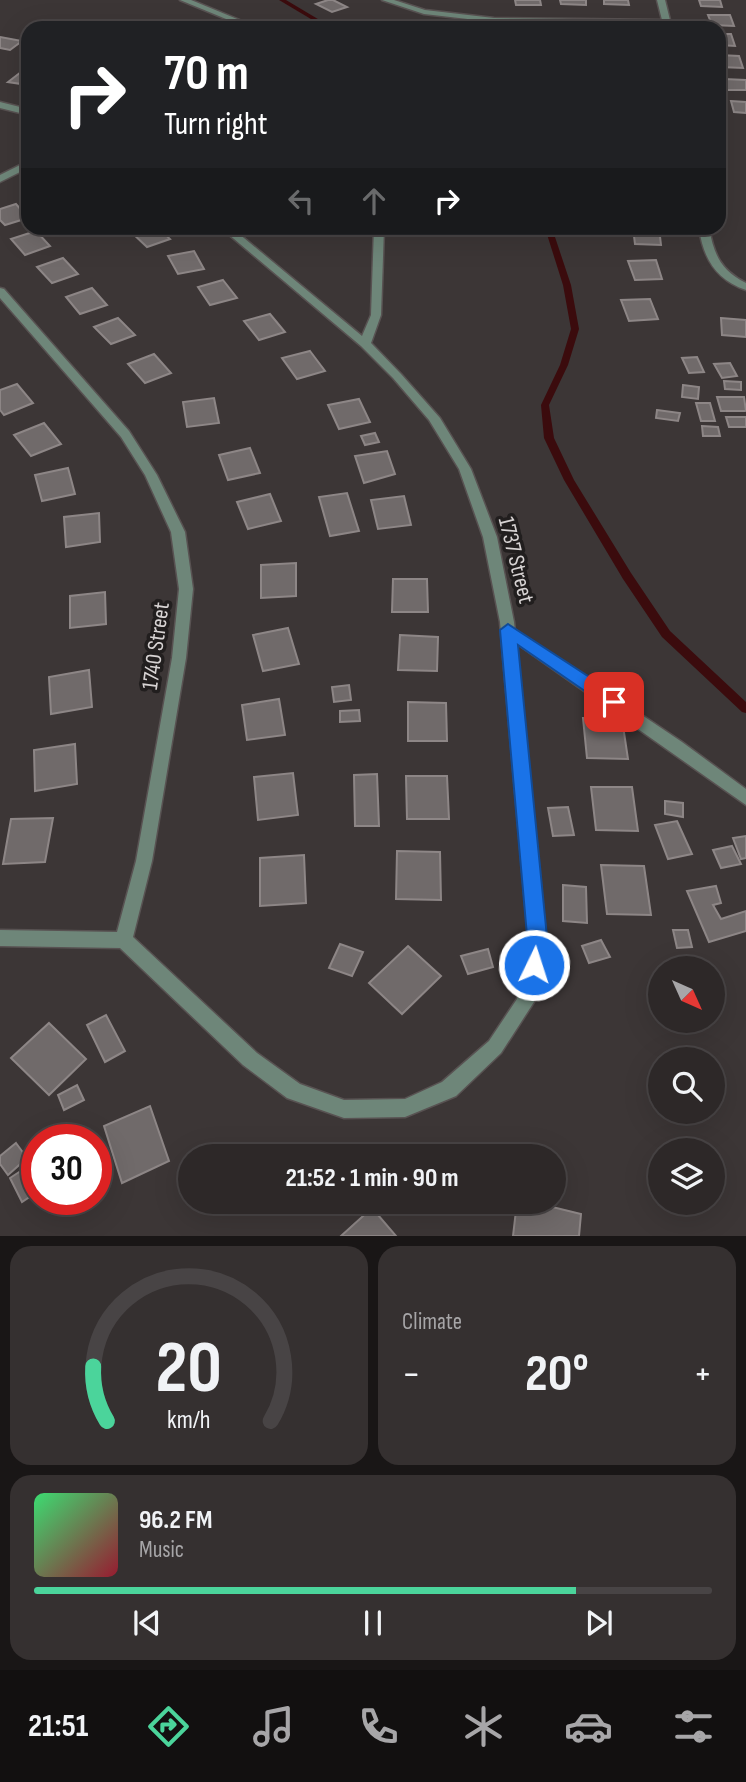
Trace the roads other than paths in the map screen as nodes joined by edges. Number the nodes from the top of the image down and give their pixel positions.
1 (184, 0) edge
2 (386, 0) edge
3 (661, 0) edge
4 (237, 21) edge
5 (529, 21) edge
6 (667, 21) edge
7 (0, 105) edge
8 (21, 110) edge
9 (21, 168) edge
10 (0, 179) edge
11 (234, 235) edge
12 (379, 235) edge
13 (705, 235) edge
14 (746, 287) edge
15 (0, 290) edge
16 (365, 344) junction
17 (508, 630) junction
18 (746, 798) edge
19 (0, 938) edge
20 (124, 940) junction

1 - 4 street
2 - 5 street
3 - 6 street
7 - 8 street
9 - 10 street
11 - 16 street, 1737 Street
12 - 16 street
13 - 14 street
15 - 20 street, 1740 Street
16 - 17 street, 1737 Street
17 - 18 street
17 - 20 street, 1737 Street
19 - 20 street

